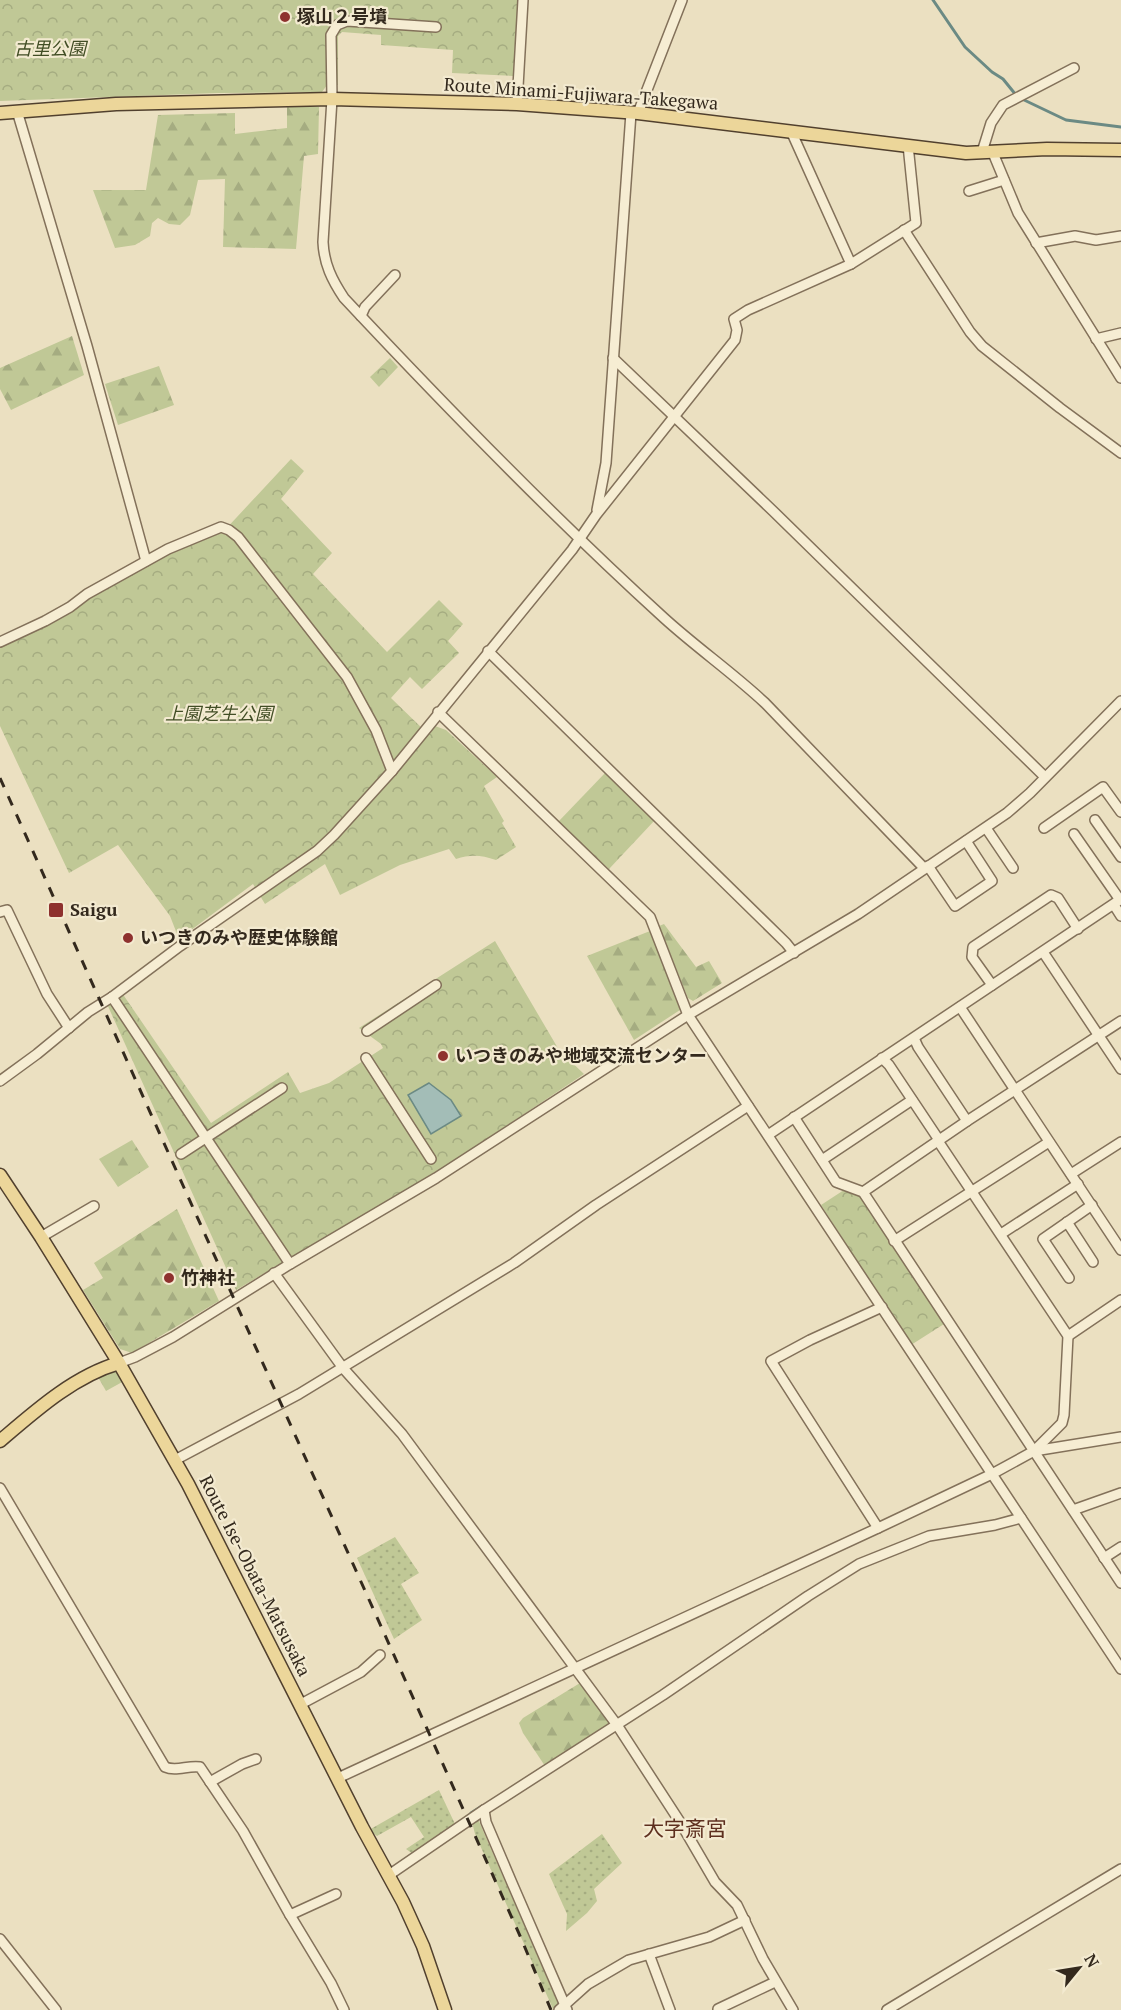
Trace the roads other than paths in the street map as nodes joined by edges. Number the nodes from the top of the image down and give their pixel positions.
1 (523, 0) edge
2 (682, 0) edge
3 (436, 27) dead end
4 (1074, 68) dead end
5 (332, 99) junction
6 (518, 104) junction
7 (17, 111) junction
8 (0, 113) edge
9 (634, 113) junction
10 (791, 131) junction
11 (908, 146) junction
12 (1121, 150) edge
13 (987, 152) junction
14 (1004, 180) junction
15 (969, 191) dead end
16 (904, 230) junction
17 (1121, 236) edge
18 (1036, 243) junction
19 (851, 264) junction
20 (394, 275) dead end
21 (361, 316) junction
22 (1121, 333) edge
23 (1096, 339) junction
24 (613, 358) junction
25 (1121, 378) edge
26 (674, 416) junction
27 (1121, 453) edge
28 (596, 515) junction
29 (579, 537) junction
30 (146, 561) junction
31 (0, 642) edge
32 (488, 651) junction
33 (1121, 701) edge
34 (438, 712) junction
35 (392, 771) junction
36 (1046, 777) junction
37 (1119, 805) edge
38 (1095, 820) dead end
39 (986, 828) junction
40 (1044, 828) dead end
41 (1074, 834) dead end
42 (966, 841) junction
43 (1121, 857) edge
44 (926, 867) junction
45 (1013, 868) dead end
46 (1118, 901) edge
47 (0, 912) edge
48 (1121, 916) edge
49 (1078, 928) junction
50 (1043, 952) junction
51 (794, 953) junction
52 (436, 985) dead end
53 (992, 985) junction
54 (112, 997) junction
55 (960, 1007) junction
56 (688, 1015) junction
57 (1121, 1021) edge
58 (69, 1028) junction
59 (367, 1031) dead end
60 (1098, 1036) junction
61 (914, 1038) junction
62 (366, 1058) dead end
63 (882, 1058) junction
64 (1121, 1070) edge
65 (0, 1081) edge
66 (282, 1088) dead end
67 (1015, 1090) junction
68 (912, 1100) junction
69 (748, 1106) junction
70 (794, 1117) junction
71 (967, 1121) junction
72 (768, 1135) junction
73 (206, 1138) junction
74 (939, 1141) junction
75 (1049, 1142) junction
76 (1121, 1142) edge
77 (181, 1154) dead end
78 (431, 1159) dead end
79 (822, 1160) junction
80 (1071, 1174) junction
81 (0, 1175) edge
82 (1078, 1184) junction
83 (971, 1191) junction
84 (863, 1192) junction
85 (1092, 1205) junction
86 (94, 1206) dead end
87 (1067, 1222) junction
88 (1001, 1234) junction
89 (41, 1237) junction
90 (894, 1241) junction
91 (1121, 1250) edge
92 (1094, 1262) dead end
93 (290, 1264) junction
94 (274, 1273) junction
95 (1070, 1278) dead end
96 (1121, 1300) edge
97 (882, 1307) junction
98 (1068, 1336) junction
99 (119, 1363) junction
100 (343, 1368) junction
101 (1121, 1437) edge
102 (0, 1440) edge
103 (1034, 1451) junction
104 (175, 1460) junction
105 (992, 1474) junction
106 (0, 1488) edge
107 (1121, 1492) edge
108 (1073, 1510) junction
109 (1021, 1518) junction
110 (878, 1528) junction
111 (1121, 1547) edge
112 (1104, 1558) junction
113 (1121, 1583) edge
114 (380, 1655) dead end
115 (577, 1668) junction
116 (1121, 1669) edge
117 (300, 1704) junction
118 (618, 1725) junction
119 (256, 1759) dead end
120 (338, 1778) junction
121 (210, 1782) junction
122 (484, 1810) junction
123 (1121, 1869) edge
124 (389, 1875) junction
125 (336, 1894) dead end
126 (290, 1915) junction
127 (745, 1920) junction
128 (0, 1939) edge
129 (649, 1954) junction
130 (775, 1982) junction
131 (564, 2009) edge
132 (56, 2010) edge
133 (344, 2010) edge
134 (445, 2010) edge
135 (670, 2010) edge
136 (717, 2010) edge
137 (793, 2010) edge
138 (887, 2010) edge

1 - 6 street
2 - 9 street
3 - 5 street
4 - 13 street
5 - 6 main road, Route Minami-Fujiwara-Takegawa
5 - 7 main road, Route Minami-Fujiwara-Takegawa
5 - 21 street
6 - 9 main road, Route Minami-Fujiwara-Takegawa
7 - 8 main road, Route Minami-Fujiwara-Takegawa
7 - 30 street
9 - 10 main road, Route Minami-Fujiwara-Takegawa
9 - 24 street
10 - 11 main road, Route Minami-Fujiwara-Takegawa
10 - 19 street
11 - 13 main road, Route Minami-Fujiwara-Takegawa
11 - 16 street
12 - 13 main road, Route Minami-Fujiwara-Takegawa
13 - 14 street
14 - 15 street
14 - 18 street
16 - 19 street
16 - 27 street
17 - 18 street
18 - 23 street
19 - 26 street
20 - 21 street
21 - 29 street
22 - 23 street
23 - 25 street
24 - 26 street
24 - 28 street
26 - 28 street
26 - 36 street
28 - 29 street
29 - 32 street
29 - 44 street
30 - 31 street
30 - 35 street
32 - 34 street
32 - 51 street
33 - 36 street
34 - 35 street
34 - 56 street
35 - 54 street
36 - 39 street
37 - 40 street
38 - 43 street
39 - 42 street
39 - 45 street
41 - 46 street
42 - 44 street
42 - 44 street
44 - 51 street
46 - 48 street
46 - 49 street
47 - 58 street
49 - 50 street
49 - 53 street
50 - 53 street
50 - 60 street
51 - 56 street
52 - 59 street
53 - 55 street
54 - 58 street
54 - 73 street
55 - 61 street
55 - 67 street
56 - 69 street
56 - 93 street
57 - 60 street
58 - 65 street
60 - 64 street
60 - 67 street
61 - 63 street
61 - 71 street
62 - 78 street
63 - 68 street
63 - 70 street
66 - 73 street
67 - 71 street
67 - 75 street
68 - 74 street
68 - 79 street
69 - 72 street
69 - 100 street
70 - 72 street
70 - 79 street
71 - 74 street
72 - 97 street
73 - 77 street
73 - 93 street
74 - 83 street
74 - 84 street
75 - 80 street
75 - 83 street
76 - 80 street
79 - 84 street
80 - 82 street
81 - 89 main road, Route Ise-Obata-Matsusaka
82 - 85 street
82 - 88 street
83 - 88 street
83 - 90 street
84 - 90 street
85 - 87 street
85 - 91 street
86 - 89 street
87 - 92 street
87 - 95 street
88 - 98 street
89 - 99 main road, Route Ise-Obata-Matsusaka
90 - 103 street
93 - 94 street
94 - 99 street
94 - 100 street
96 - 98 street
97 - 105 street
97 - 110 street
98 - 103 street
99 - 102 main road
99 - 104 main road, Route Ise-Obata-Matsusaka
100 - 104 street
100 - 115 street
101 - 103 street
103 - 105 street
103 - 108 street
104 - 117 main road, Route Ise-Obata-Matsusaka
105 - 109 street
105 - 110 street
106 - 121 street
107 - 108 street
108 - 112 street
109 - 116 street
109 - 118 street
110 - 115 street
111 - 112 street
112 - 113 street
114 - 117 street
115 - 118 street
115 - 120 street
117 - 120 main road, Route Ise-Obata-Matsusaka
118 - 122 street
118 - 127 street
119 - 121 street
120 - 124 main road, Route Ise-Obata-Matsusaka
121 - 126 street
122 - 124 street
122 - 131 street
123 - 138 street
124 - 134 main road, Route Ise-Obata-Matsusaka
125 - 126 street
126 - 133 street
127 - 129 street
127 - 130 street
128 - 132 street
129 - 131 street
129 - 135 street
130 - 136 street
130 - 137 street

